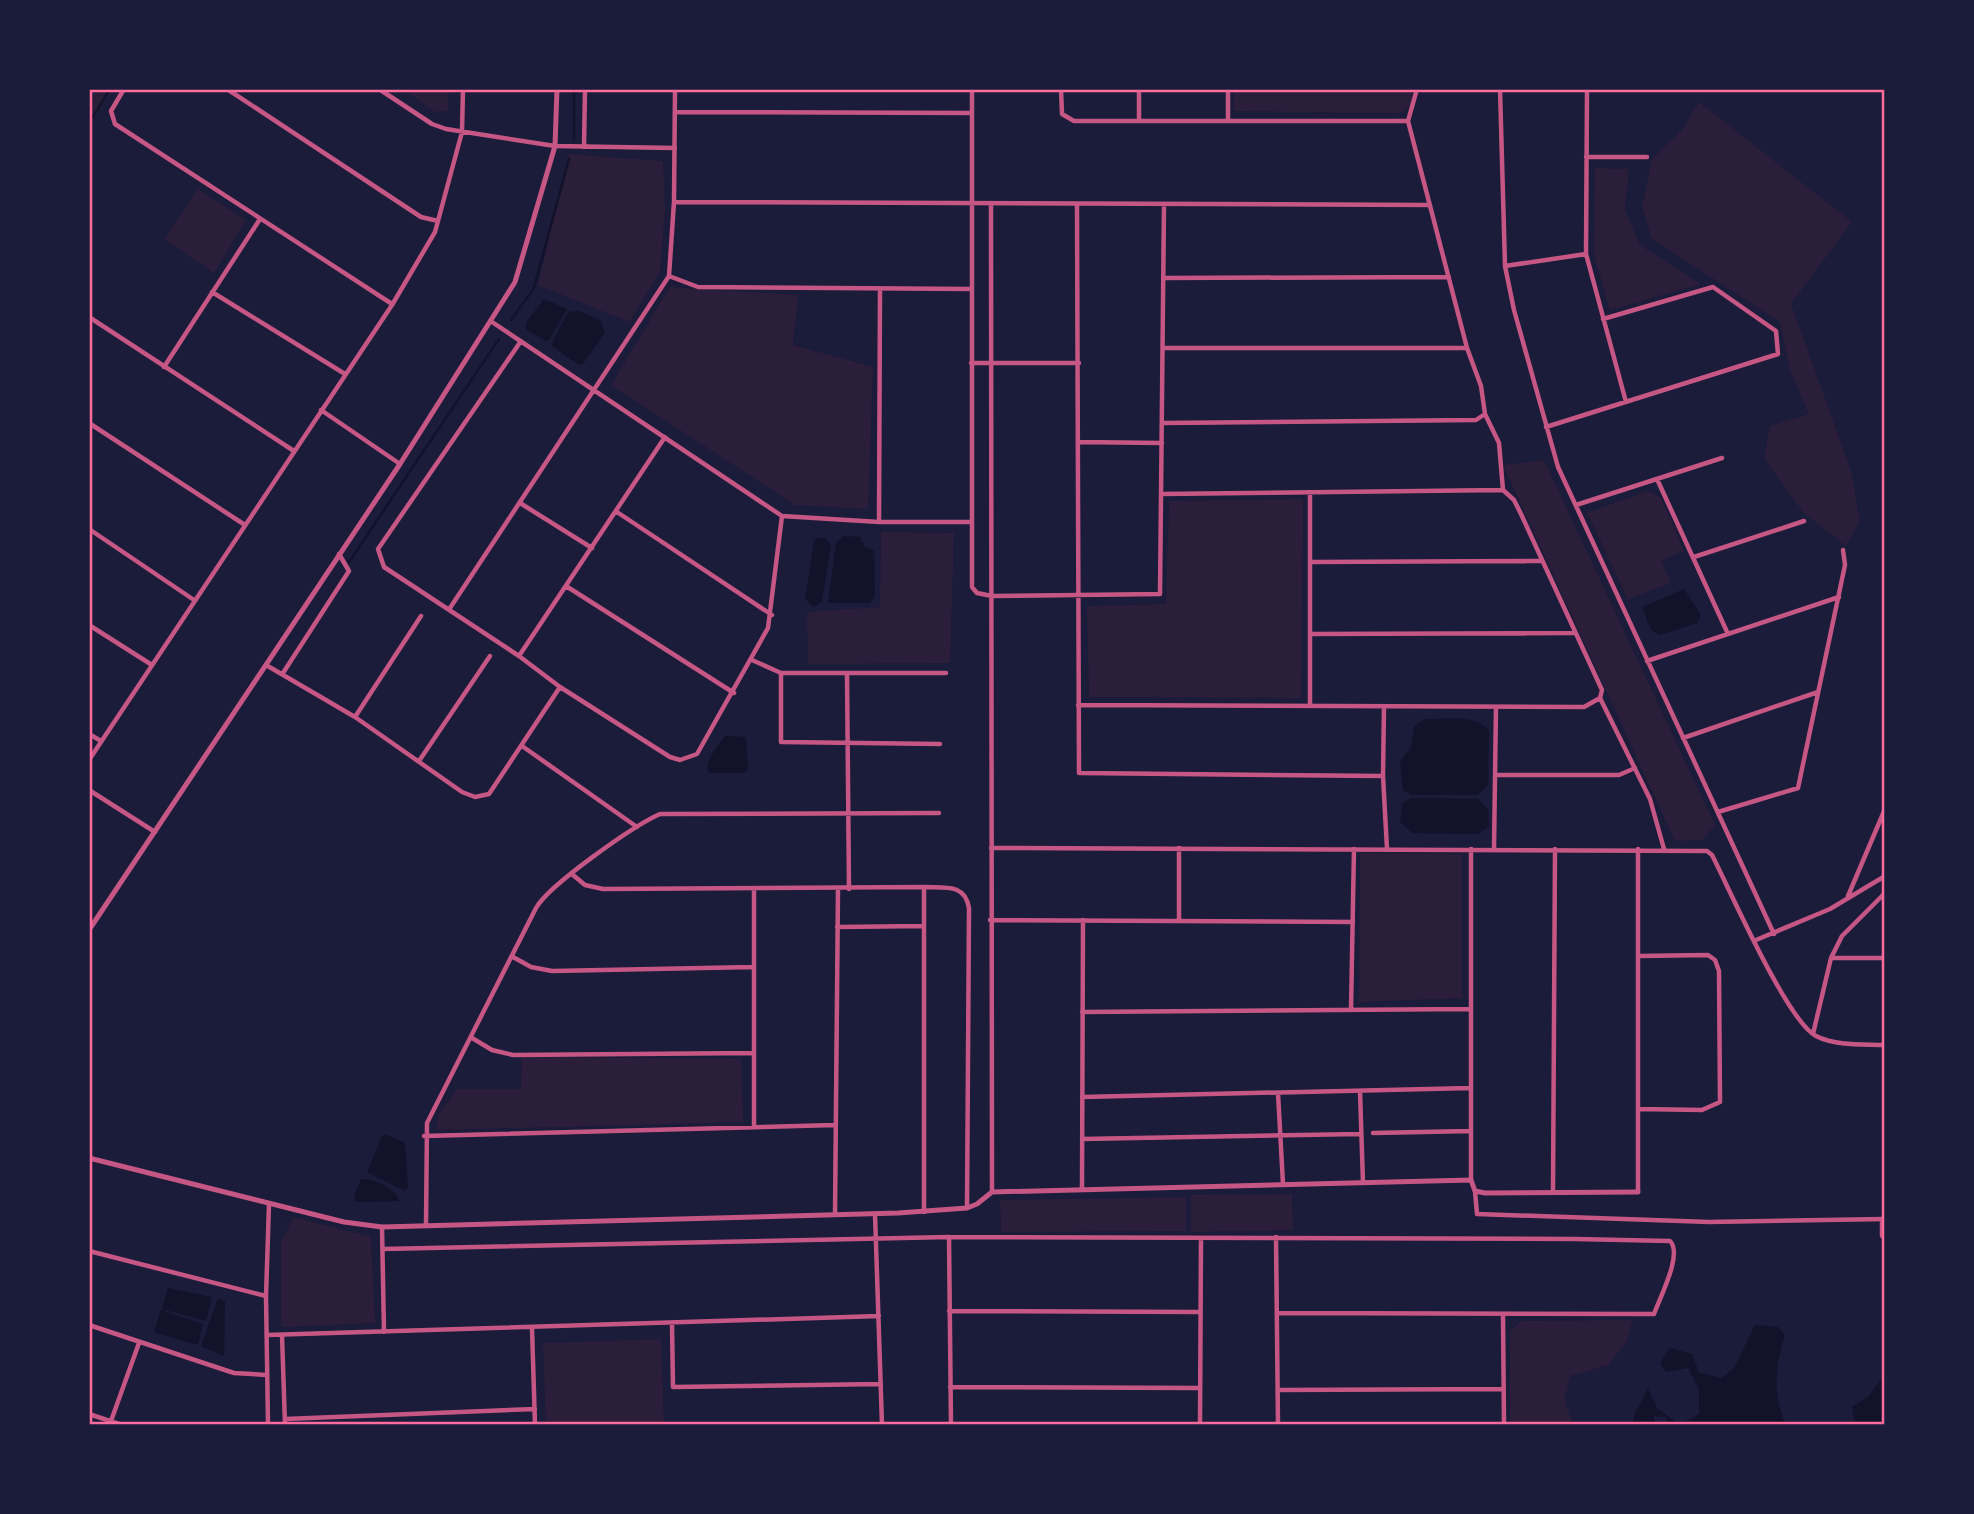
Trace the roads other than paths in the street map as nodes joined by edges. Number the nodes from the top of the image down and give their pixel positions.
1 (124, 89) edge
2 (227, 89) edge
3 (379, 89) edge
4 (463, 89) edge
5 (557, 89) edge
6 (585, 89) edge
7 (675, 89) edge
8 (972, 89) edge
9 (1061, 89) edge
10 (1139, 89) edge
11 (1228, 89) edge
12 (1417, 89) edge
13 (1500, 89) edge
14 (1587, 89) edge
15 (675, 112) junction
16 (972, 113) junction
17 (1139, 120) junction
18 (1228, 120) junction
19 (1408, 121) junction
20 (462, 132) junction
21 (555, 146) junction
22 (584, 147) junction
23 (675, 148) junction
24 (1586, 157) junction
25 (1647, 157) dead end
26 (674, 202) junction
27 (971, 204) junction
28 (990, 204) junction
29 (1077, 204) junction
30 (1164, 204) junction
31 (1430, 205) junction
32 (260, 219) junction
33 (438, 220) junction
34 (1586, 254) junction
35 (1505, 266) junction
36 (669, 276) junction
37 (1449, 276) junction
38 (1163, 278) junction
39 (880, 289) junction
40 (971, 289) junction
41 (212, 292) junction
42 (392, 304) junction
43 (89, 317) edge
44 (1603, 319) junction
45 (492, 322) junction
46 (521, 341) junction
47 (1163, 348) junction
48 (1467, 348) junction
49 (991, 362) junction
50 (971, 363) junction
51 (1079, 363) junction
52 (164, 367) junction
53 (345, 374) junction
54 (596, 389) junction
55 (1626, 402) junction
56 (321, 410) junction
57 (1485, 414) junction
58 (1162, 423) junction
59 (89, 424) edge
60 (1546, 427) junction
61 (665, 437) junction
62 (1078, 442) junction
63 (1162, 443) junction
64 (294, 451) junction
65 (1722, 458) dead end
66 (400, 464) junction
67 (1657, 479) junction
68 (1503, 490) junction
69 (1310, 492) junction
70 (1161, 494) junction
71 (520, 503) junction
72 (1576, 505) junction
73 (617, 512) junction
74 (782, 516) junction
75 (1804, 521) dead end
76 (879, 522) junction
77 (972, 522) junction
78 (245, 525) junction
79 (89, 529) edge
80 (592, 548) junction
81 (1843, 550) dead end
82 (339, 554) junction
83 (1694, 557) junction
84 (1542, 561) junction
85 (1312, 562) junction
86 (566, 586) junction
87 (1077, 594) junction
88 (992, 596) junction
89 (1839, 597) junction
90 (194, 600) junction
91 (450, 608) junction
92 (772, 615) junction
93 (421, 616) dead end
94 (89, 625) edge
95 (1574, 633) junction
96 (1310, 634) junction
97 (1728, 634) junction
98 (490, 656) dead end
99 (519, 656) junction
100 (752, 660) junction
101 (1647, 661) junction
102 (152, 665) junction
103 (266, 665) junction
104 (283, 673) junction
105 (781, 673) junction
106 (846, 673) junction
107 (946, 673) dead end
108 (560, 687) junction
109 (1819, 692) junction
110 (734, 693) junction
111 (1600, 698) junction
112 (1078, 705) junction
113 (1310, 705) junction
114 (1384, 707) junction
115 (1496, 707) junction
116 (355, 718) junction
117 (89, 734) edge
118 (1683, 737) junction
119 (101, 741) junction
120 (848, 743) junction
121 (940, 744) dead end
122 (522, 746) junction
123 (89, 760) edge
124 (419, 761) junction
125 (1635, 768) junction
126 (1495, 775) junction
127 (1383, 776) junction
128 (89, 790) edge
129 (1885, 809) edge
130 (1718, 812) junction
131 (850, 813) junction
132 (939, 813) dead end
133 (637, 827) junction
134 (155, 832) junction
135 (991, 848) junction
136 (1179, 848) junction
137 (1354, 849) junction
138 (1387, 849) junction
139 (1471, 849) junction
140 (1494, 849) junction
141 (1555, 849) junction
142 (1638, 849) junction
143 (1664, 849) junction
144 (573, 875) junction
145 (1885, 876) edge
146 (924, 887) junction
147 (838, 889) junction
148 (849, 889) junction
149 (754, 890) junction
150 (1885, 893) edge
151 (1848, 897) junction
152 (990, 920) junction
153 (1083, 920) junction
154 (1179, 921) junction
155 (1353, 922) junction
156 (924, 926) junction
157 (837, 927) junction
158 (89, 930) edge
159 (1774, 934) junction
160 (1756, 940) junction
161 (1638, 956) junction
162 (513, 957) junction
163 (1831, 958) junction
164 (1885, 958) edge
165 (753, 967) junction
166 (1470, 1009) junction
167 (1351, 1010) junction
168 (1083, 1012) junction
169 (1813, 1035) junction
170 (472, 1038) junction
171 (1885, 1045) edge
172 (754, 1053) junction
173 (1471, 1088) junction
174 (1360, 1091) junction
175 (1278, 1093) junction
176 (1082, 1097) junction
177 (1639, 1109) junction
178 (835, 1125) junction
179 (754, 1127) junction
180 (1471, 1131) junction
181 (1373, 1133) dead end
182 (1360, 1134) junction
183 (424, 1136) junction
184 (1280, 1136) junction
185 (1082, 1139) junction
186 (89, 1158) edge
187 (1471, 1180) junction
188 (1363, 1182) junction
189 (1283, 1184) junction
190 (1082, 1188) junction
191 (1475, 1191) junction
192 (992, 1192) junction
193 (1553, 1192) junction
194 (1638, 1192) joint
195 (269, 1205) junction
196 (967, 1208) junction
197 (924, 1212) junction
198 (835, 1214) junction
199 (875, 1214) junction
200 (1884, 1219) edge
201 (426, 1224) junction
202 (382, 1227) junction
203 (948, 1237) junction
204 (1276, 1237) junction
205 (876, 1238) junction
206 (1201, 1238) junction
207 (1885, 1238) edge
208 (383, 1249) junction
209 (89, 1251) edge
210 (266, 1296) junction
211 (948, 1311) junction
212 (1200, 1312) junction
213 (1279, 1313) junction
214 (1503, 1315) junction
215 (879, 1316) junction
216 (672, 1324) junction
217 (89, 1325) edge
218 (532, 1328) junction
219 (384, 1332) junction
220 (267, 1335) junction
221 (282, 1335) junction
222 (139, 1343) junction
223 (267, 1375) junction
224 (881, 1384) junction
225 (950, 1387) junction
226 (1200, 1388) junction
227 (1504, 1389) junction
228 (1279, 1390) junction
229 (534, 1409) junction
230 (89, 1413) edge
231 (111, 1421) junction
232 (285, 1422) edge
233 (122, 1425) edge
234 (268, 1425) edge
235 (535, 1425) edge
236 (883, 1425) edge
237 (951, 1425) edge
238 (1200, 1425) edge
239 (1278, 1425) edge
240 (1504, 1425) edge

1 - 32 street
2 - 33 street
3 - 20 street
4 - 20 street
5 - 21 street
6 - 22 street
7 - 15 street
8 - 16 street
9 - 17 street
10 - 17 street
11 - 18 street
12 - 19 street
13 - 35 street
14 - 24 street
15 - 16 street
15 - 23 street
16 - 27 street
17 - 18 street
18 - 19 street
19 - 31 street
20 - 21 street
20 - 33 street
21 - 22 street
21 - 45 street
22 - 23 street
23 - 26 street
24 - 25 street
24 - 34 street
26 - 27 street
26 - 36 street
27 - 28 street
27 - 40 street
28 - 29 street
28 - 49 street
29 - 30 street
29 - 51 street
30 - 31 street
30 - 38 street
31 - 37 street
32 - 41 street
32 - 42 street
33 - 42 street
34 - 35 street
34 - 44 street
35 - 60 street
36 - 39 street
36 - 54 street
37 - 38 street
37 - 48 street
38 - 47 street
39 - 40 street
39 - 76 street
40 - 50 street
41 - 52 street
41 - 53 street
42 - 53 street
43 - 52 street
44 - 55 street
44 - 55 street
45 - 46 street
45 - 66 street
46 - 54 street
46 - 91 street
47 - 48 street
47 - 58 street
48 - 57 street
49 - 50 street
49 - 51 street
49 - 88 street
50 - 77 street
51 - 62 street
52 - 64 street
53 - 56 street
54 - 61 street
54 - 71 street
55 - 60 street
56 - 64 street
56 - 66 street
57 - 58 street
57 - 68 street
58 - 63 street
59 - 78 street
60 - 72 street
61 - 73 street
61 - 74 street
62 - 63 street
62 - 87 street
63 - 70 street
64 - 78 street
65 - 67 street
66 - 82 street
67 - 72 street
67 - 83 street
68 - 69 street
68 - 84 street
69 - 70 street
69 - 85 street
70 - 87 street
71 - 80 street
71 - 91 street
72 - 101 street
73 - 80 street
73 - 92 street
74 - 76 street
74 - 92 street
75 - 83 street
76 - 77 street
77 - 88 street
78 - 90 street
79 - 90 street
80 - 86 street
81 - 89 street
82 - 103 street
82 - 104 street
83 - 97 street
84 - 85 street
84 - 95 street
85 - 96 street
86 - 99 street
86 - 110 street
87 - 88 street
87 - 112 street
88 - 135 street
89 - 97 street
89 - 109 street
90 - 102 street
91 - 99 street
92 - 100 street
93 - 116 street
94 - 102 street
95 - 96 street
95 - 111 street
96 - 113 street
97 - 101 street
98 - 124 street
99 - 108 street
100 - 105 street
100 - 110 street
101 - 118 street
102 - 119 street
103 - 104 street
103 - 134 street
104 - 116 street
105 - 106 street
105 - 120 street
106 - 107 street
106 - 120 street
108 - 110 street
108 - 122 street
109 - 118 street
109 - 130 street
111 - 115 street
111 - 125 street
112 - 113 street
112 - 127 street
113 - 114 street
114 - 115 street
114 - 127 street
115 - 126 street
116 - 124 street
117 - 119 street
118 - 130 street
119 - 123 street
120 - 121 street
120 - 131 street
122 - 124 street
122 - 133 street
125 - 126 street
125 - 143 street
126 - 140 street
127 - 138 street
128 - 134 street
129 - 151 street
130 - 159 street
131 - 132 street
131 - 133 street
131 - 148 street
133 - 144 street
134 - 158 street
135 - 136 street
135 - 152 street
136 - 137 street
136 - 154 street
137 - 138 street
137 - 155 street
138 - 139 street
139 - 140 street
139 - 166 street
140 - 141 street
141 - 142 street
141 - 193 street
142 - 143 street
142 - 161 street
143 - 160 street
144 - 149 street
144 - 162 street
145 - 151 street
146 - 148 street
146 - 156 street
146 - 196 street
147 - 148 street
147 - 149 street
147 - 157 street
149 - 165 street
150 - 163 street
151 - 159 street
152 - 153 street
152 - 192 street
153 - 154 street
153 - 168 street
154 - 155 street
155 - 167 street
156 - 157 street
156 - 197 street
157 - 178 street
159 - 160 street
160 - 169 street
161 - 177 street
161 - 177 street
162 - 165 street
162 - 170 street
163 - 164 street
163 - 169 street
165 - 172 street
166 - 167 street
166 - 173 street
167 - 168 street
168 - 176 street
169 - 171 street
170 - 172 street
170 - 183 street
172 - 179 street
173 - 174 street
173 - 180 street
174 - 175 street
174 - 182 street
175 - 176 street
175 - 184 street
176 - 185 street
177 - 194 street
178 - 179 street
178 - 198 street
179 - 183 street
180 - 181 street
180 - 187 street
182 - 184 street
182 - 188 street
183 - 201 street
184 - 185 street
184 - 189 street
185 - 190 street
186 - 195 street
187 - 188 street
187 - 191 street
188 - 189 street
189 - 190 street
190 - 192 street
191 - 193 street
191 - 200 street
192 - 196 street
193 - 194 street
195 - 202 street
195 - 210 street
196 - 197 street
197 - 199 street
198 - 199 street
198 - 201 street
199 - 205 street
200 - 207 street
201 - 202 street
202 - 208 street
203 - 205 street
203 - 206 street
203 - 211 street
204 - 206 street
204 - 213 street
204 - 214 street
205 - 208 street
205 - 215 street
206 - 212 street
208 - 219 street
209 - 210 street
210 - 220 street
211 - 212 street
211 - 225 street
212 - 226 street
213 - 214 street
213 - 228 street
214 - 227 street
215 - 216 street
215 - 224 street
216 - 218 street
216 - 224 street
217 - 222 street
218 - 219 street
218 - 229 street
219 - 221 street
220 - 221 street
220 - 223 street
221 - 232 street
222 - 223 street
222 - 231 street
223 - 234 street
224 - 236 street
225 - 226 street
225 - 237 street
226 - 238 street
227 - 228 street
227 - 240 street
228 - 239 street
229 - 232 street
229 - 235 street
230 - 231 street
231 - 233 street

